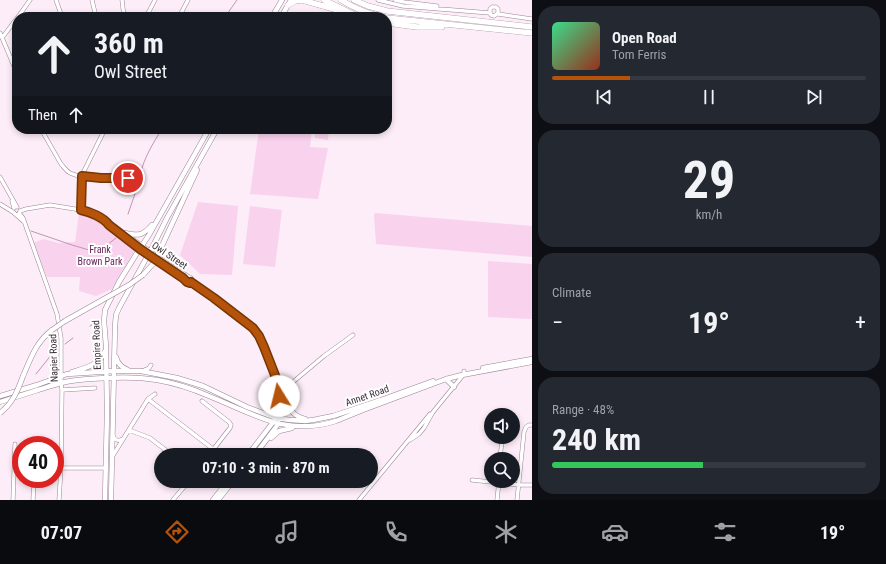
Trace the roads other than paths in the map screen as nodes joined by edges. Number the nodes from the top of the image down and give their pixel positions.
1 (30, 0) edge
2 (56, 0) edge
3 (92, 0) edge
4 (122, 0) edge
5 (155, 0) edge
6 (188, 0) edge
7 (282, 0) edge
8 (324, 0) edge
9 (341, 0) edge
10 (354, 0) edge
11 (378, 0) edge
12 (395, 0) edge
13 (289, 3) edge
14 (451, 8) junction
15 (490, 11) junction
16 (21, 12) edge
17 (60, 12) edge
18 (95, 12) edge
19 (123, 12) edge
20 (149, 12) edge
21 (182, 12) edge
22 (275, 12) edge
23 (284, 12) edge
24 (345, 12) edge
25 (348, 12) edge
26 (367, 12) edge
27 (498, 12) junction
28 (392, 19) edge
29 (532, 19) edge
30 (392, 24) edge
31 (12, 25) edge
32 (428, 25) junction
33 (532, 26) edge
34 (0, 33) edge
35 (532, 33) edge
36 (2, 38) junction
37 (12, 61) edge
38 (44, 134) edge
39 (102, 134) edge
40 (206, 134) edge
41 (214, 134) edge
42 (199, 162) junction
43 (82, 176) junction
44 (0, 177) edge
45 (128, 178) dead end
46 (2, 205) edge
47 (16, 210) junction
48 (81, 210) junction
49 (158, 219) junction
50 (106, 222) junction
51 (125, 233) junction
52 (141, 247) junction
53 (149, 253) junction
54 (354, 335) dead end
55 (106, 346) junction
56 (115, 353) junction
57 (532, 359) edge
58 (532, 362) edge
59 (151, 365) dead end
60 (114, 370) junction
61 (129, 370) junction
62 (106, 371) junction
63 (141, 371) junction
64 (463, 373) junction
65 (67, 374) junction
66 (61, 376) junction
67 (114, 377) junction
68 (106, 378) junction
69 (446, 379) junction
70 (61, 383) junction
71 (432, 383) junction
72 (454, 386) junction
73 (95, 388) dead end
74 (280, 389) junction
75 (62, 390) junction
76 (409, 391) junction
77 (154, 394) dead end
78 (0, 396) edge
79 (283, 398) junction
80 (148, 399) junction
81 (202, 401) dead end
82 (0, 402) edge
83 (0, 412) edge
84 (313, 420) junction
85 (277, 421) junction
86 (532, 426) edge
87 (300, 427) junction
88 (129, 430) junction
89 (112, 435) junction
90 (61, 436) edge
91 (123, 439) junction
92 (266, 441) junction
93 (406, 443) junction
94 (163, 448) edge
95 (212, 448) edge
96 (214, 448) edge
97 (254, 448) edge
98 (260, 448) edge
99 (112, 457) junction
100 (64, 468) edge
101 (106, 468) junction
102 (520, 474) edge
103 (472, 480) dead end
104 (484, 481) edge
105 (520, 485) edge
106 (532, 485) edge
107 (13, 488) edge
108 (34, 488) edge
109 (60, 488) edge
110 (183, 488) edge
111 (222, 488) edge
112 (227, 488) edge
113 (498, 488) edge
114 (519, 488) edge
115 (12, 500) edge
116 (33, 500) edge
117 (59, 500) edge
118 (105, 500) edge
119 (111, 500) edge
120 (173, 500) edge
121 (213, 500) edge
122 (218, 500) edge
123 (359, 500) edge
124 (497, 500) edge
125 (517, 500) edge

1 - 16 street
2 - 17 street
3 - 18 street
4 - 19 street
5 - 20 street
6 - 21 street
7 - 22 main road
8 - 25 highway
9 - 26 highway
10 - 33 highway
11 - 14 street
12 - 14 street
13 - 23 main road
13 - 24 highway
14 - 15 street
15 - 27 street
15 - 27 street
27 - 29 street
28 - 32 highway
30 - 32 highway
31 - 36 street
32 - 35 highway
34 - 36 street
36 - 37 street
38 - 43 street
39 - 43 street
40 - 49 main road, Empire Road
41 - 42 main road, Empire Road
42 - 53 main road, Empire Road
42 - 83 main road, bridge
43 - 45 street
43 - 48 street
44 - 47 street, Napier Road
46 - 47 street
47 - 48 street
47 - 66 street, Napier Road
48 - 50 street
49 - 51 main road
49 - 52 main road, Empire Road
50 - 51 street
50 - 52 street
51 - 52 street
52 - 53 street, Owl Street
52 - 55 main road, Empire Road
53 - 56 main road, Empire Road
53 - 74 street, Owl Street
54 - 74 street
55 - 62 main road, Empire Road
55 - 65 main road
56 - 60 main road, Empire Road
56 - 61 main road
57 - 64 main road
58 - 64 main road
59 - 63 street
60 - 61 main road
60 - 62 main road
60 - 67 main road, Empire Road
61 - 63 main road
62 - 65 main road
62 - 68 main road, Empire Road
63 - 85 main road
64 - 69 main road, Annet Road
64 - 71 main road, Annet Road
64 - 72 street
65 - 66 main road
66 - 70 street, Napier Road
66 - 78 main road
67 - 68 main road
67 - 85 main road
67 - 89 main road, Empire Road
68 - 70 main road
68 - 101 main road, Empire Road
69 - 71 main road, Annet Road
69 - 72 main road
70 - 75 street, Napier Road
70 - 82 main road
71 - 76 main road, Annet Road
72 - 93 street
72 - 93 street
73 - 75 street
74 - 79 street, Owl Street
74 - 85 street, Owl Street
75 - 90 street, Napier Road
76 - 84 main road, Annet Road
76 - 87 main road, Annet Road
77 - 80 street
79 - 84 main road
79 - 85 street, Owl Street
80 - 88 street
80 - 95 street
81 - 96 street
84 - 85 main road, Annet Road
85 - 87 main road, Annet Road
85 - 92 main road
85 - 97 main road
86 - 102 street
87 - 92 main road
88 - 91 street
88 - 94 street
89 - 91 street
89 - 99 main road, Empire Road
91 - 99 street
92 - 98 main road
93 - 123 street
99 - 119 main road, Empire Road
100 - 101 street
101 - 118 main road, Empire Road
103 - 104 street
105 - 106 street
107 - 115 street
108 - 116 street
109 - 117 street, Napier Road
110 - 120 street
111 - 121 main road
112 - 122 main road
113 - 124 street
114 - 125 street

